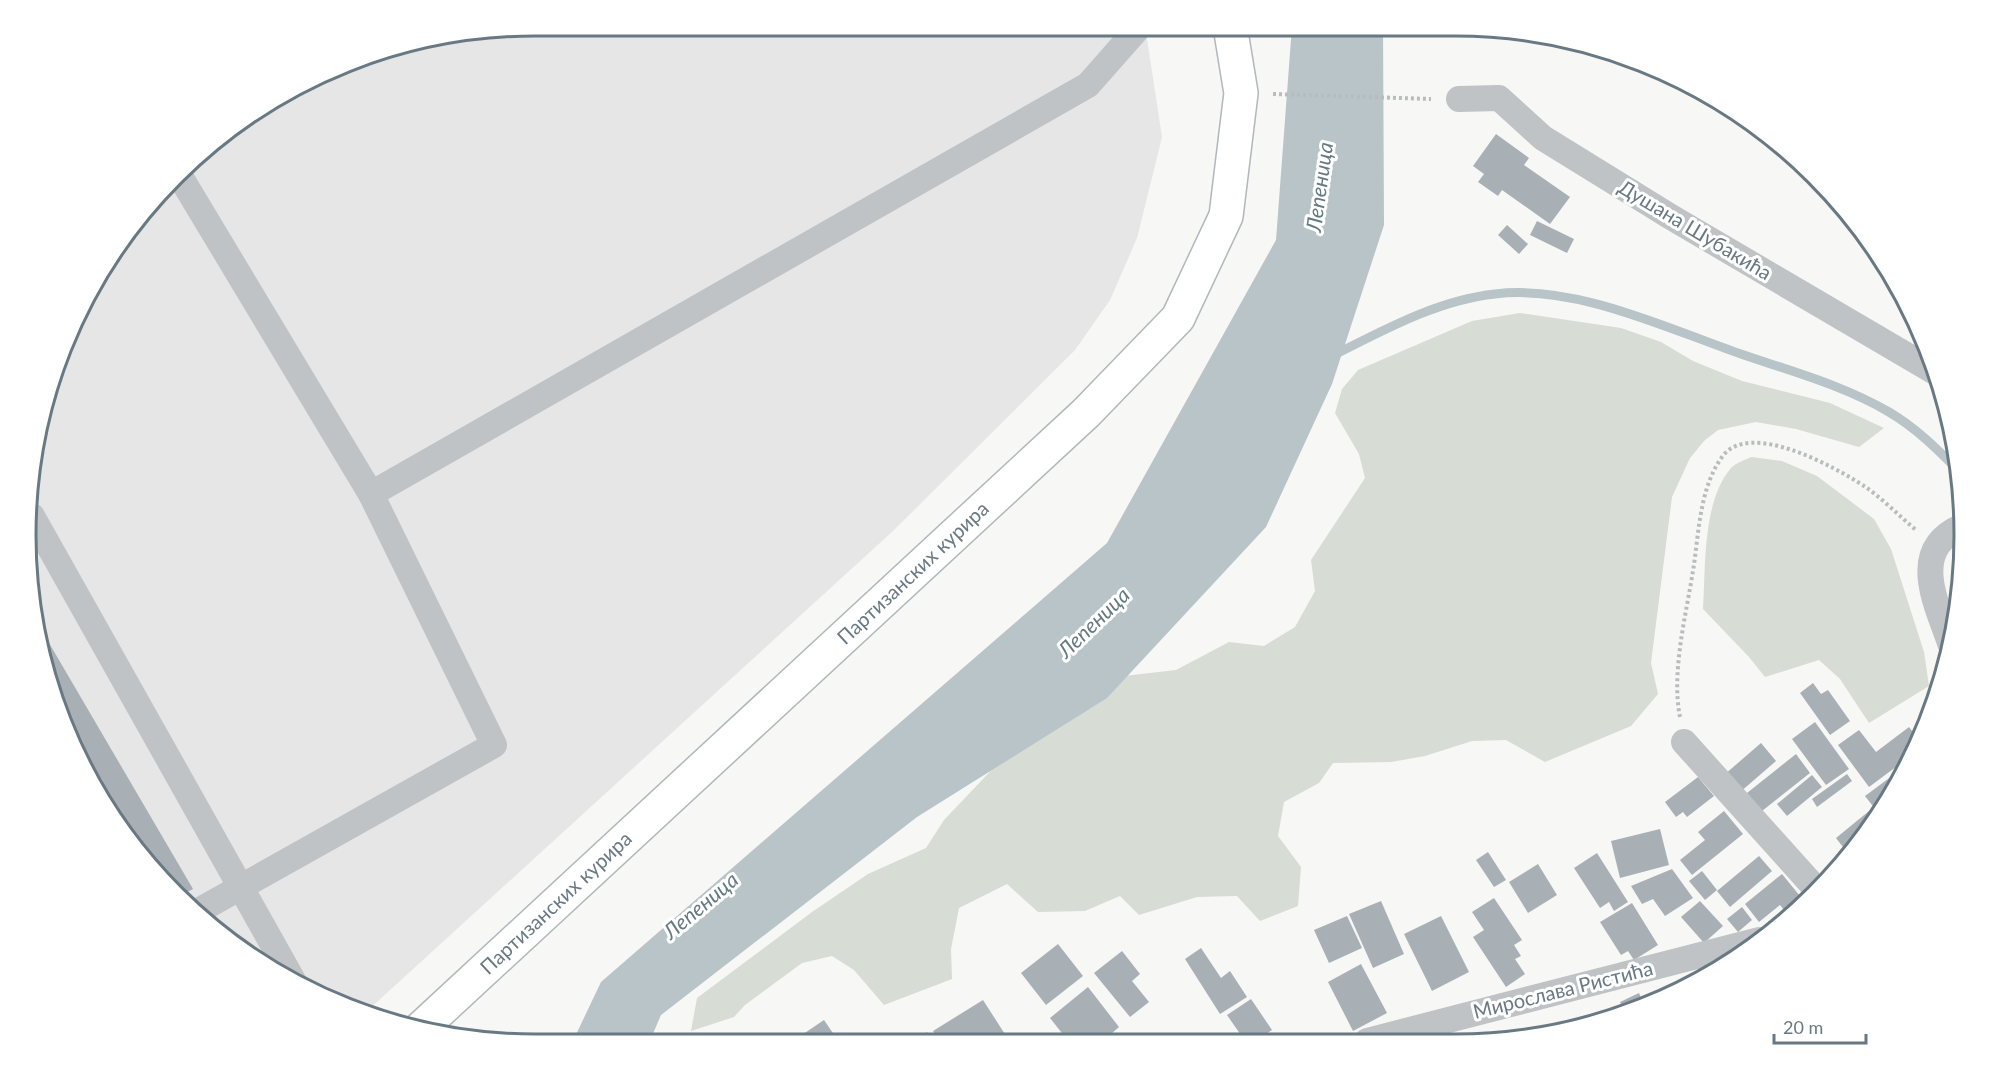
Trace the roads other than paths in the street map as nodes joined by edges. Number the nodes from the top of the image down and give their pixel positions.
1 (1131, 36) edge
2 (1232, 36) edge
3 (1459, 99) road end
4 (183, 181) edge
5 (1924, 366) edge
6 (371, 494) junction
7 (36, 524) edge
8 (1954, 530) edge
9 (1945, 628) edge
10 (1684, 742) road end
11 (1812, 884) edge
12 (239, 887) junction
13 (204, 908) edge
14 (1739, 945) edge
15 (285, 967) edge
16 (428, 1022) edge
17 (1394, 1034) edge

1 - 6 street
2 - 16 street, Партизанских курира
3 - 5 street, Душана Шубакића
4 - 6 street
6 - 12 street
7 - 12 street
8 - 9 street
10 - 11 street
12 - 13 street
12 - 15 street
14 - 17 street, Мирослава Ристића

